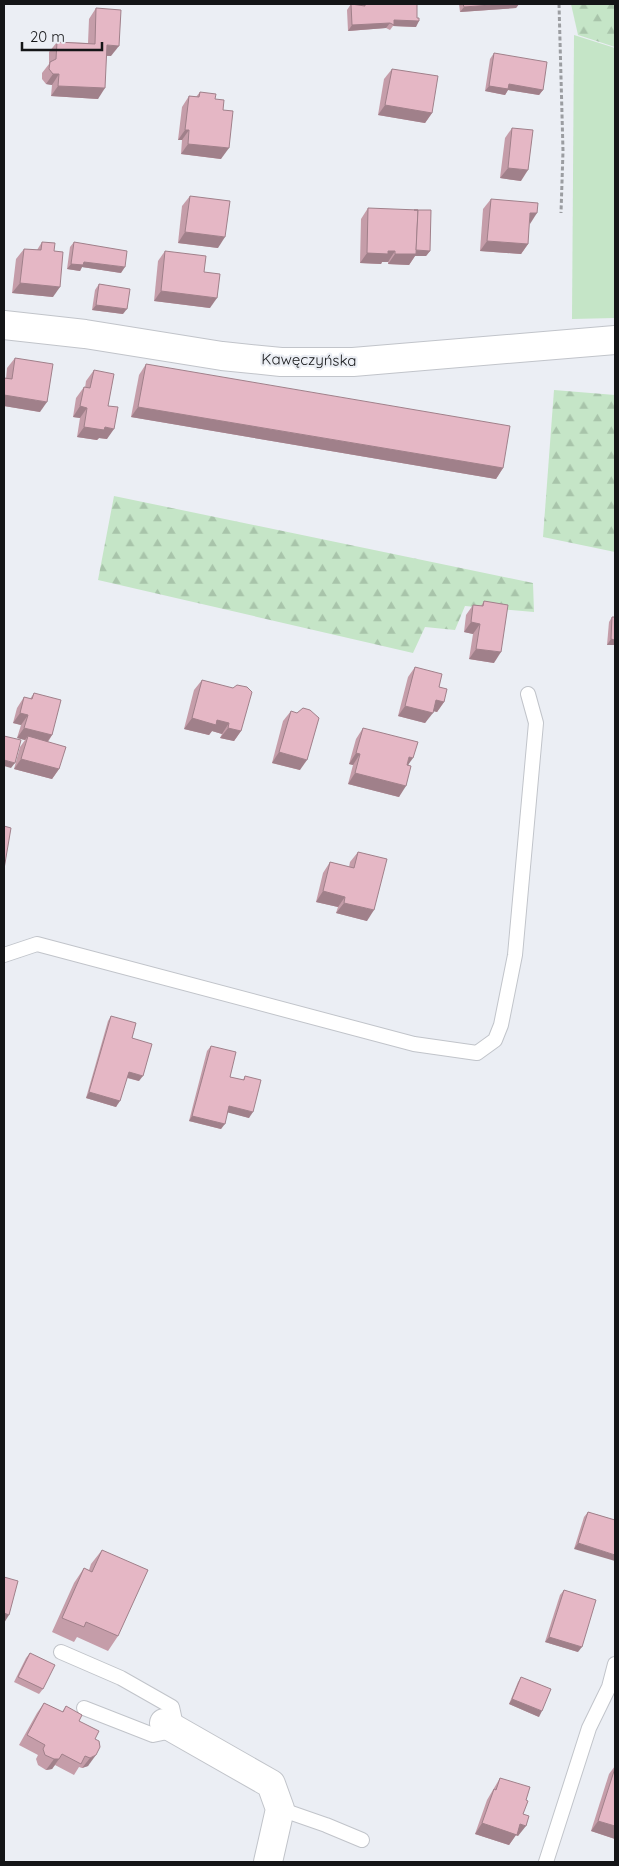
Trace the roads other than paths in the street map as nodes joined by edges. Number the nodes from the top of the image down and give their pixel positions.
1 (4, 325) edge
2 (615, 340) edge
3 (528, 694) dead end
4 (4, 954) edge
5 (61, 1652) dead end
6 (615, 1664) edge
7 (84, 1708) dead end
8 (170, 1726) junction
9 (280, 1810) junction
10 (362, 1840) dead end
11 (268, 1862) edge
12 (546, 1862) edge

1 - 2 street, Kawęczyńska
3 - 4 lane
5 - 8 lane
6 - 12 lane
7 - 8 lane
8 - 9 street
9 - 10 lane
9 - 11 street

